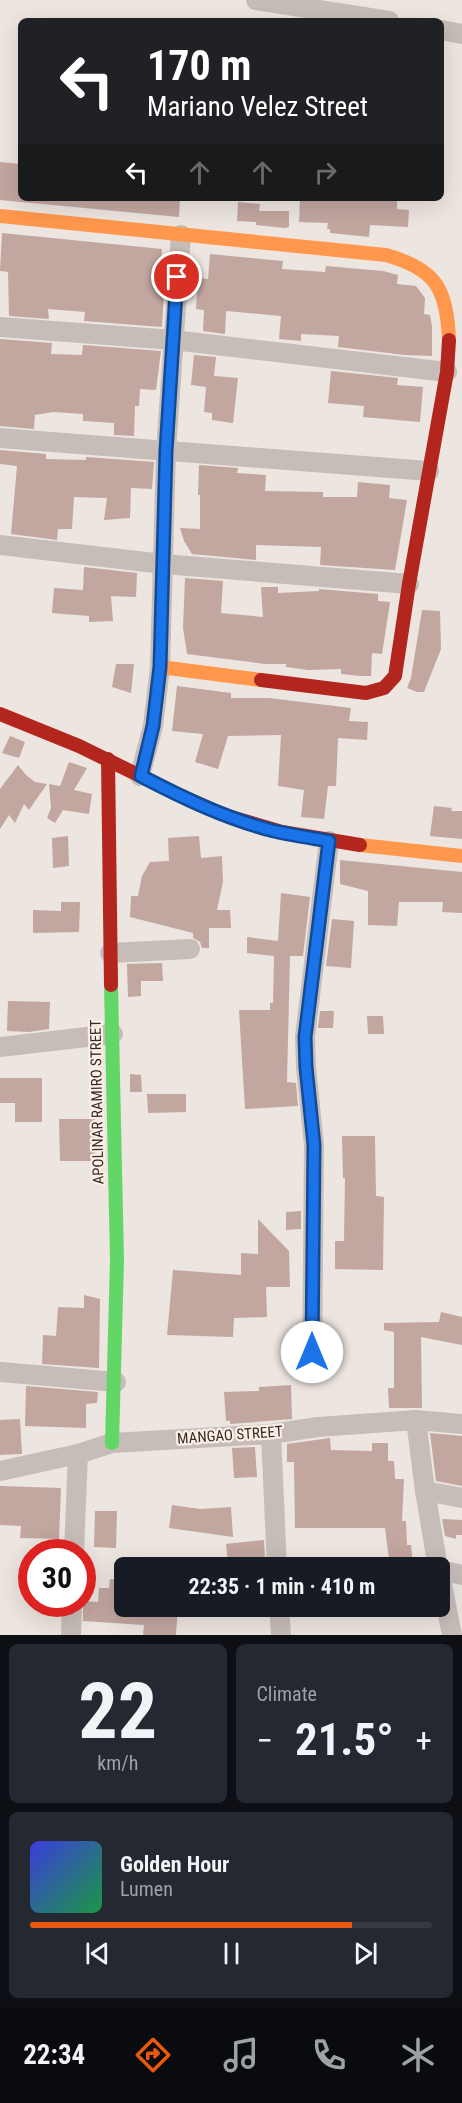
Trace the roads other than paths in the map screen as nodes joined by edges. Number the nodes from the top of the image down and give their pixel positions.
1 (256, 0) edge
2 (370, 18) edge
3 (444, 31) edge
4 (462, 34) edge
5 (0, 216) edge
6 (180, 235) junction
7 (0, 327) edge
8 (173, 340) junction
9 (447, 372) junction
10 (0, 438) edge
11 (166, 451) junction
12 (429, 471) junction
13 (0, 545) edge
14 (163, 564) junction
15 (409, 584) junction
16 (160, 667) junction
17 (0, 714) edge
18 (108, 759) junction
19 (141, 776) junction
20 (329, 841) junction
21 (462, 856) edge
22 (190, 949) dead end
23 (110, 953) junction
24 (113, 1034) junction
25 (0, 1047) edge
26 (312, 1368) dead end
27 (1, 1372) edge
28 (116, 1382) junction
29 (416, 1420) junction
30 (462, 1424) edge
31 (271, 1434) junction
32 (112, 1443) junction
33 (78, 1454) junction
34 (0, 1471) edge
35 (425, 1491) junction
36 (462, 1498) edge
37 (75, 1539) edge
38 (277, 1557) edge
39 (437, 1557) edge
40 (72, 1617) edge
41 (279, 1617) edge
42 (448, 1617) edge
43 (71, 1635) edge
44 (280, 1635) edge
45 (452, 1635) edge

1 - 2 street
3 - 4 street
5 - 6 street
6 - 8 street
6 - 9 street
7 - 8 street
8 - 9 street
8 - 11 street
9 - 12 street
10 - 11 street
11 - 12 street
11 - 14 street
12 - 15 street
13 - 14 street
14 - 15 street
14 - 16 street
15 - 16 street
16 - 19 street
17 - 18 street
18 - 19 street
18 - 23 street, APOLINAR RAMIRO STREET
19 - 20 street
20 - 21 street
20 - 26 street
22 - 23 street
23 - 24 street, APOLINAR RAMIRO STREET
24 - 25 street
24 - 28 street, APOLINAR RAMIRO STREET
27 - 28 street
28 - 32 street, APOLINAR RAMIRO STREET
29 - 30 street, MANGAO STREET
29 - 31 street, MANGAO STREET
29 - 35 street
31 - 32 street, MANGAO STREET
31 - 38 street
32 - 33 street, MANGAO STREET
33 - 34 street, MANGAO STREET
33 - 37 street
35 - 36 street
35 - 39 street
40 - 43 street
41 - 44 street
42 - 45 street

